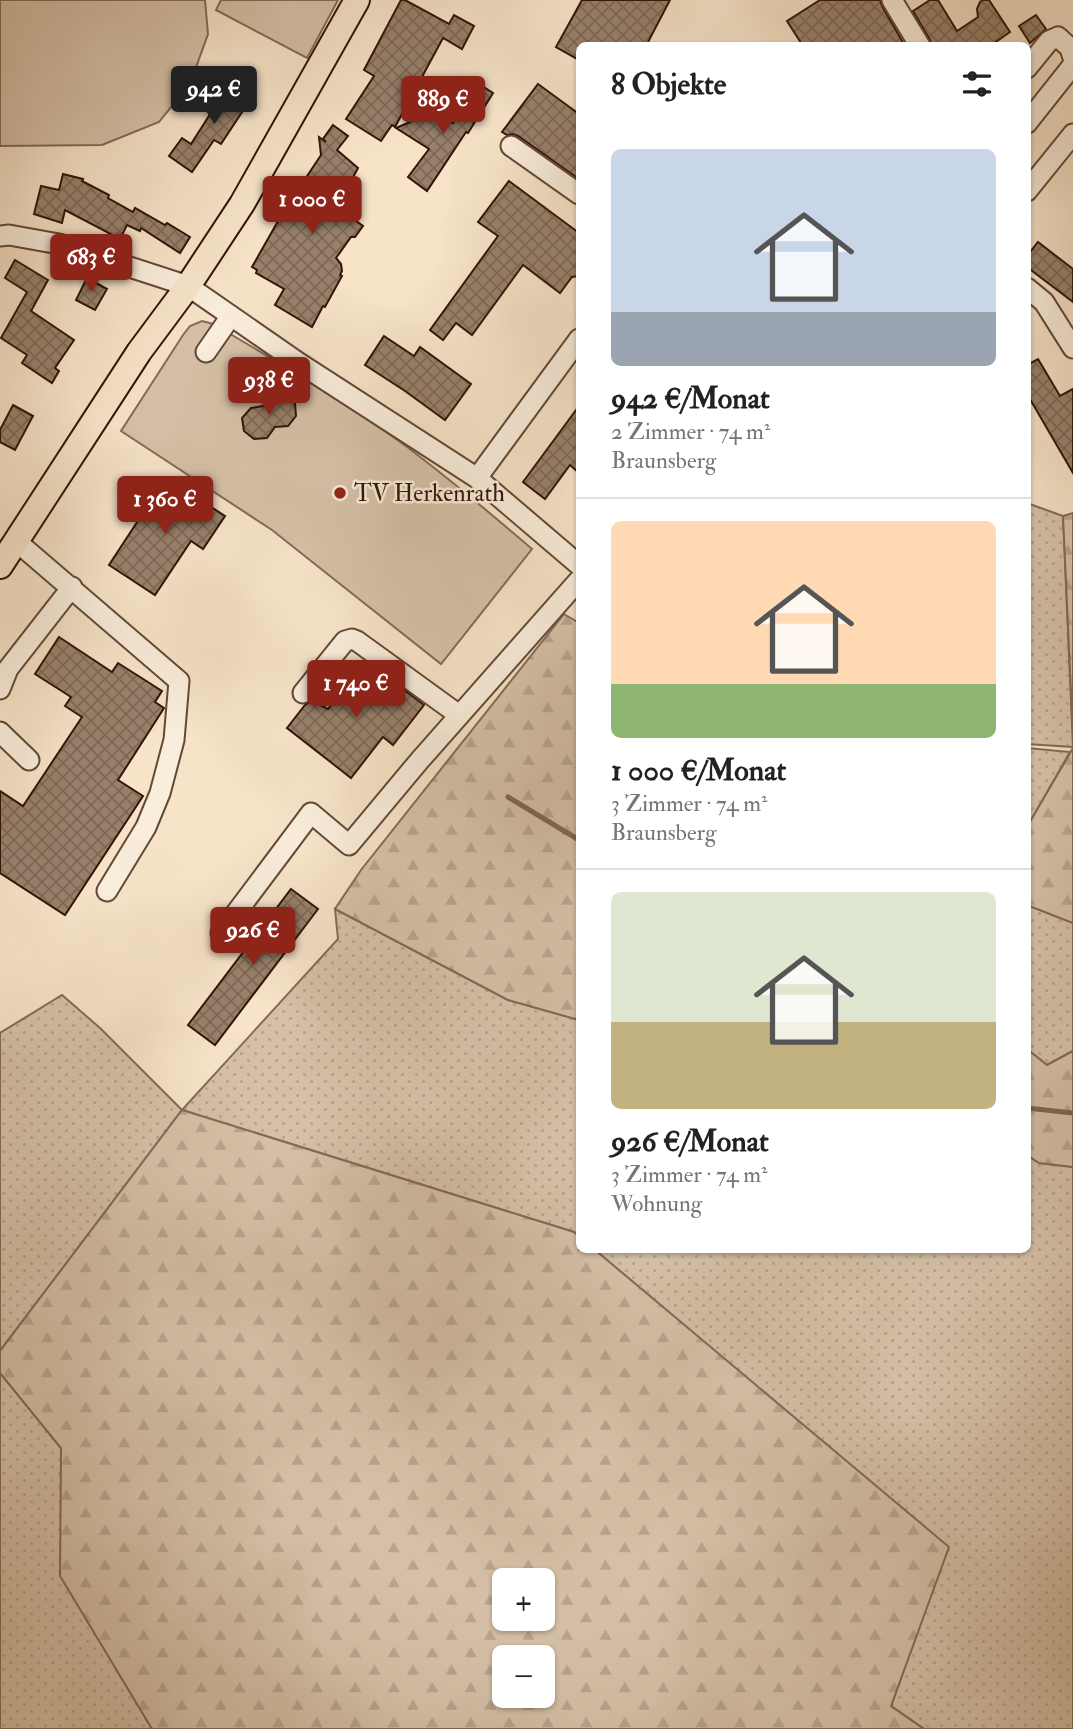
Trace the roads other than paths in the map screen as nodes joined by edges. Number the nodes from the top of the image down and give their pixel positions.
1 (357, 0) edge
2 (892, 0) edge
3 (918, 42) edge
4 (1073, 58) edge
5 (1031, 63) edge
6 (1073, 65) edge
7 (1031, 117) edge
8 (1073, 134) edge
9 (511, 146) dead end
10 (1031, 184) edge
11 (576, 192) edge
12 (0, 236) edge
13 (188, 286) junction
14 (1031, 291) edge
15 (231, 316) junction
16 (576, 343) edge
17 (1073, 348) edge
18 (206, 352) dead end
19 (477, 478) junction
20 (16, 541) junction
21 (576, 562) edge
22 (0, 566) edge
23 (576, 583) edge
24 (72, 587) junction
25 (0, 689) edge
26 (303, 693) dead end
27 (459, 715) junction
28 (0, 732) edge
29 (29, 760) dead end
30 (107, 891) dead end
31 (221, 933) dead end

1 - 13 main road
2 - 3 street
4 - 5 street
6 - 7 street
8 - 10 street
9 - 11 street
12 - 13 street
13 - 15 street
13 - 20 main road
14 - 17 street
15 - 18 street
15 - 19 street
16 - 19 street
19 - 21 street
20 - 22 main road
20 - 24 street
23 - 27 street
24 - 25 street
24 - 30 street
26 - 27 street
27 - 31 street
28 - 29 street

